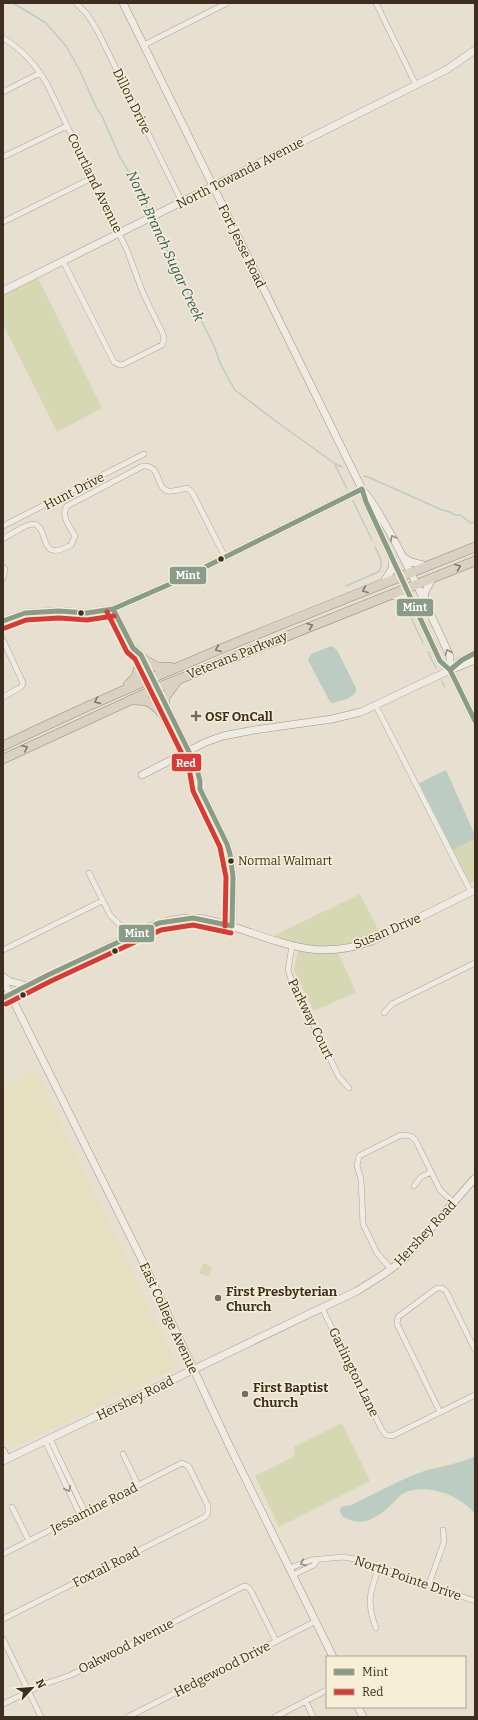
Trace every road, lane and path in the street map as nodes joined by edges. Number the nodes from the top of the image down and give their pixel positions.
1 (76, 3) edge
2 (123, 3) edge
3 (227, 3) edge
4 (376, 3) edge
5 (3, 38) edge
6 (144, 45) junction
7 (475, 50) edge
8 (40, 73) junction
9 (416, 85) junction
10 (3, 92) edge
11 (67, 126) junction
12 (3, 157) edge
13 (92, 178) junction
14 (213, 187) junction
15 (182, 202) junction
16 (3, 222) edge
17 (119, 233) junction
18 (63, 261) junction
19 (3, 291) edge
20 (144, 454) dead end
21 (362, 490) junction
22 (3, 526) edge
23 (3, 539) edge
24 (475, 547) edge
25 (225, 557) junction
26 (403, 557) junction
27 (393, 559) junction
28 (475, 561) edge
29 (427, 566) junction
30 (3, 567) edge
31 (410, 573) junction
32 (401, 576) junction
33 (433, 577) junction
34 (3, 578) edge
35 (383, 583) junction
36 (411, 586) junction
37 (388, 595) junction
38 (424, 602) junction
39 (415, 606) junction
40 (113, 609) junction
41 (3, 621) edge
42 (3, 640) edge
43 (475, 653) edge
44 (475, 660) edge
45 (141, 663) junction
46 (176, 666) junction
47 (450, 670) junction
48 (149, 678) junction
49 (179, 678) junction
50 (154, 689) junction
51 (122, 690) junction
52 (3, 697) edge
53 (130, 700) junction
54 (376, 706) junction
55 (163, 708) junction
56 (475, 721) edge
57 (3, 746) edge
58 (185, 753) junction
59 (3, 759) edge
60 (142, 775) dead end
61 (89, 873) dead end
62 (473, 891) edge
63 (102, 901) junction
64 (232, 926) junction
65 (126, 938) junction
66 (292, 946) junction
67 (3, 950) edge
68 (475, 963) edge
69 (3, 978) edge
70 (27, 986) junction
71 (10, 995) junction
72 (3, 998) edge
73 (384, 1013) dead end
74 (349, 1088) dead end
75 (431, 1172) junction
76 (475, 1178) edge
77 (414, 1186) dead end
78 (453, 1202) junction
79 (390, 1269) junction
80 (322, 1308) junction
81 (475, 1350) edge
82 (193, 1370) junction
83 (475, 1395) edge
84 (440, 1412) junction
85 (47, 1440) junction
86 (3, 1451) edge
87 (123, 1454) dead end
88 (5, 1460) edge
89 (63, 1472) junction
90 (138, 1485) junction
91 (12, 1507) dead end
92 (85, 1512) junction
93 (208, 1513) joint
94 (80, 1515) junction
95 (443, 1530) dead end
96 (29, 1541) junction
97 (3, 1554) edge
98 (379, 1566) junction
99 (292, 1572) junction
100 (429, 1584) junction
101 (475, 1601) edge
102 (3, 1619) edge
103 (316, 1621) junction
104 (376, 1628) dead end
105 (3, 1639) edge
106 (276, 1641) junction
107 (333, 1656) edge
108 (28, 1691) junction
109 (326, 1691) edge
110 (306, 1701) junction
111 (3, 1704) edge
112 (358, 1708) edge
113 (41, 1717) edge
114 (128, 1717) edge
115 (275, 1717) edge
116 (313, 1717) edge
117 (363, 1717) edge

1 - 15 street, Dillon Drive
2 - 6 main road, Fort Jesse Road
3 - 6 street
4 - 9 street
5 - 8 street, Courtland Avenue
6 - 14 main road, Fort Jesse Road
7 - 9 main road, North Towanda Avenue
8 - 10 street
8 - 11 street, Courtland Avenue
9 - 14 main road, North Towanda Avenue
11 - 12 street
11 - 13 street, Courtland Avenue
13 - 16 street
13 - 17 street, Courtland Avenue
14 - 15 main road, North Towanda Avenue
14 - 21 main road, Fort Jesse Road
15 - 17 main road, North Towanda Avenue
17 - 18 main road, North Towanda Avenue
17 - 18 street, Courtland Avenue
18 - 19 main road, North Towanda Avenue
20 - 22 street, Hunt Drive
21 - 25 main road
26 -> 21 main road, Fort Jesse Road
21 - 27 main road, Fort Jesse Road
23 - 25 street
24 - 29 highway, Veterans Parkway
25 - 40 main road
26 - 29 main road
26 - 31 main road, Fort Jesse Road
27 - 32 main road, Fort Jesse Road
27 - 35 main road
33 -> 28 highway, Veterans Parkway
29 - 31 highway, Veterans Parkway
30 - 34 street
31 - 32 highway, Veterans Parkway
31 - 36 main road, Fort Jesse Road
32 - 35 highway, Veterans Parkway
32 - 36 main road, Fort Jesse Road
33 - 36 highway, Veterans Parkway
33 - 38 main road
35 -> 46 highway, Veterans Parkway
36 - 37 highway, Veterans Parkway
36 - 38 main road, Fort Jesse Road
36 - 39 main road, Fort Jesse Road
37 - 39 main road
49 -> 37 highway, Veterans Parkway
47 -> 38 main road, Fort Jesse Road
39 - 47 main road, Fort Jesse Road
40 - 41 main road
40 - 45 main road
42 - 52 street
43 - 47 main road
44 - 47 main road
45 - 46 highway
45 - 48 main road
45 - 51 highway
46 - 48 highway, Veterans Parkway
47 - 54 main road
47 - 56 main road, Fort Jesse Road
48 - 50 main road
48 - 51 highway, Veterans Parkway
49 - 50 highway, Veterans Parkway
49 - 55 highway
50 - 53 highway, Veterans Parkway
50 - 55 main road
51 -> 57 highway, Veterans Parkway
53 - 55 highway
59 -> 53 highway, Veterans Parkway
54 - 58 main road
54 - 62 street
55 - 58 main road
58 - 60 main road
58 - 64 main road
61 - 63 street
62 - 66 main road, Susan Drive
63 - 65 street
63 - 67 street
64 - 65 main road, Susan Drive
64 - 66 main road, Susan Drive
65 - 70 main road, Susan Drive
66 - 74 street, Parkway Court
68 - 73 street
69 - 70 main road
69 - 71 main road, East College Avenue
70 - 71 main road, Susan Drive
71 - 72 street, Susan Drive
71 - 82 main road, East College Avenue
75 - 77 street
75 - 78 street
75 - 79 street
76 - 78 main road, Hershey Road
78 - 79 main road, Hershey Road
79 - 80 main road, Hershey Road
80 - 82 main road, Hershey Road
80 - 84 street, Garlington Lane
81 - 84 street
82 - 85 main road, Hershey Road
82 - 99 main road, East College Avenue
83 - 84 street
85 - 88 main road, Hershey Road
85 - 89 street
86 - 88 main road
87 - 90 street
89 - 92 street
89 -> 94 street
90 - 92 street, Jessamine Road
90 - 93 street, Jessamine Road
91 - 96 street
92 - 94 street, Jessamine Road
93 - 102 street, Foxtail Road
94 - 96 street, Jessamine Road
95 - 100 street
96 - 97 street, Jessamine Road
98 - 99 street, North Pointe Drive
98 - 100 street, North Pointe Drive
98 - 104 street
99 - 103 main road, East College Avenue
100 - 101 street, North Pointe Drive
103 - 106 street, Hedgewood Drive
103 - 107 main road, East College Avenue
105 - 108 street
106 - 108 street, Oakwood Avenue
106 - 114 street, Hedgewood Drive
108 - 111 street, Oakwood Avenue
108 - 113 street
109 - 110 street
110 - 115 street
110 - 116 street
112 - 117 main road

